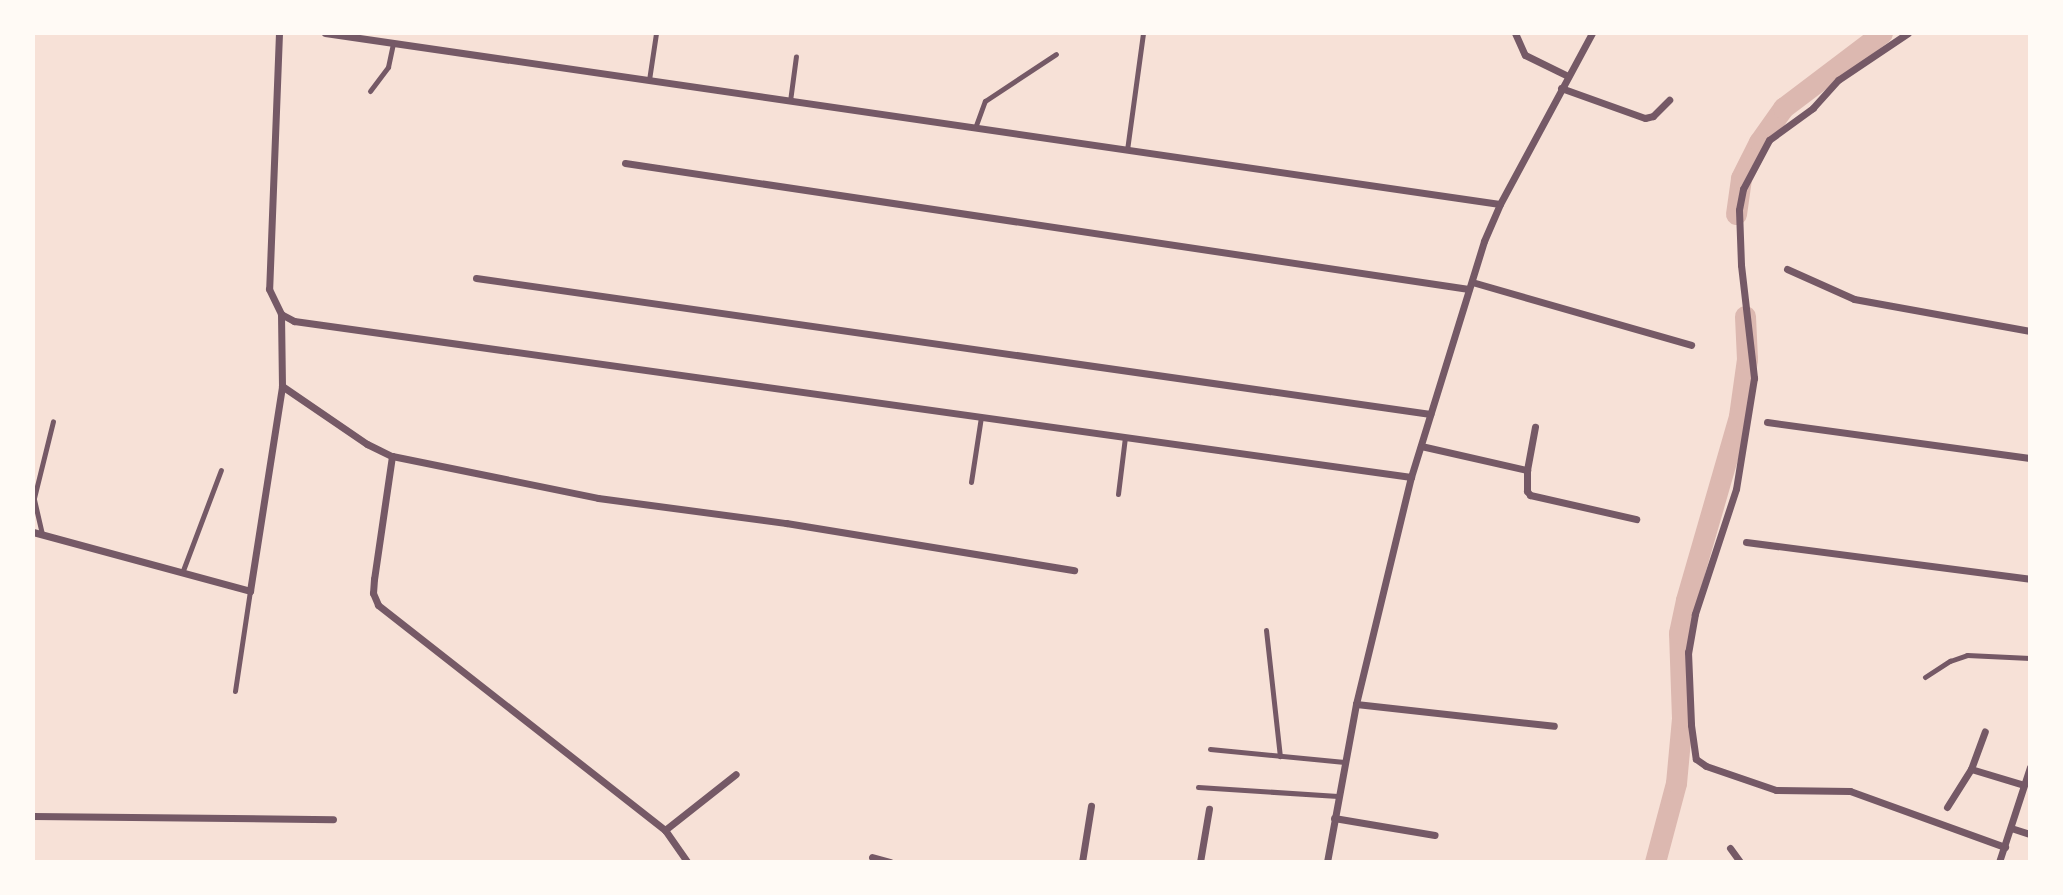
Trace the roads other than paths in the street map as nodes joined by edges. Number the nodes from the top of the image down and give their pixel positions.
1 (279, 33) edge
2 (325, 33) edge
3 (656, 33) edge
4 (1143, 33) edge
5 (1515, 33) edge
6 (1592, 33) edge
7 (1908, 33) edge
8 (393, 43) junction
9 (1056, 54) dead end
10 (796, 56) dead end
11 (1568, 76) junction
12 (649, 80) junction
13 (1561, 88) junction
14 (370, 91) dead end
15 (1669, 100) dead end
16 (790, 101) junction
17 (975, 128) junction
18 (1127, 150) junction
19 (625, 163) dead end
20 (1500, 204) junction
21 (1787, 269) dead end
22 (476, 278) dead end
23 (1471, 285) junction
24 (281, 314) junction
25 (2030, 331) edge
26 (1691, 345) dead end
27 (282, 386) junction
28 (1430, 414) junction
29 (981, 417) junction
30 (52, 421) dead end
31 (1767, 422) dead end
32 (1535, 427) dead end
33 (1125, 437) junction
34 (1420, 446) junction
35 (392, 456) junction
36 (2030, 458) edge
37 (221, 470) dead end
38 (1527, 470) junction
39 (1411, 477) junction
40 (971, 482) dead end
41 (1118, 494) dead end
42 (1636, 519) dead end
43 (37, 533) edge
44 (1745, 542) dead end
45 (1074, 570) dead end
46 (182, 573) junction
47 (2030, 579) edge
48 (250, 591) junction
49 (1266, 630) dead end
50 (2030, 658) edge
51 (1925, 677) dead end
52 (235, 691) dead end
53 (1356, 704) junction
54 (1554, 726) dead end
55 (1985, 731) dead end
56 (1210, 749) dead end
57 (1280, 756) junction
58 (1344, 762) junction
59 (2030, 767) edge
60 (1971, 769) junction
61 (736, 774) dead end
62 (2024, 785) junction
63 (1198, 787) dead end
64 (1338, 796) junction
65 (1091, 806) dead end
66 (1947, 807) dead end
67 (1209, 809) dead end
68 (33, 816) edge
69 (333, 818) dead end
70 (1334, 818) junction
71 (2011, 828) junction
72 (665, 830) junction
73 (2030, 834) edge
74 (1436, 835) dead end
75 (2005, 847) junction
76 (1730, 848) dead end
77 (872, 858) dead end
78 (687, 862) edge
79 (890, 862) edge
80 (1082, 862) edge
81 (1200, 862) edge
82 (1327, 862) edge
83 (1740, 862) edge
84 (1999, 862) edge

1 - 24 street
2 - 8 street
3 - 12 lane
4 - 18 lane
5 - 11 street
6 - 11 street
7 - 75 street
8 - 12 street
8 - 14 lane
9 - 17 lane
10 - 16 lane
11 - 13 street
12 - 16 street
13 - 15 street
13 - 20 street
16 - 17 street
17 - 18 street
18 - 20 street
19 - 23 street
20 - 23 street
21 - 25 street
22 - 28 street
23 - 26 street
23 - 28 street
24 - 27 street
24 - 29 street
27 - 35 street
27 - 48 street
28 - 34 street
29 - 33 street
29 - 40 lane
30 - 43 lane
31 - 36 street
32 - 38 street
33 - 39 street
33 - 41 lane
34 - 38 street
34 - 39 street
35 - 45 street
35 - 72 street
37 - 46 lane
38 - 42 street
39 - 53 street
43 - 46 street
44 - 47 street
46 - 48 street
48 - 52 lane
49 - 57 lane
50 - 51 lane
53 - 54 street
53 - 58 street
55 - 60 street
56 - 57 lane
57 - 58 lane
58 - 64 street
59 - 62 street
60 - 62 street
60 - 66 street
61 - 72 street
62 - 71 street
63 - 64 lane
64 - 70 street
65 - 80 street
67 - 81 street
68 - 69 street
70 - 74 street
70 - 82 street
71 - 73 street
71 - 75 street
72 - 78 street
75 - 84 street
76 - 83 street
77 - 79 street

